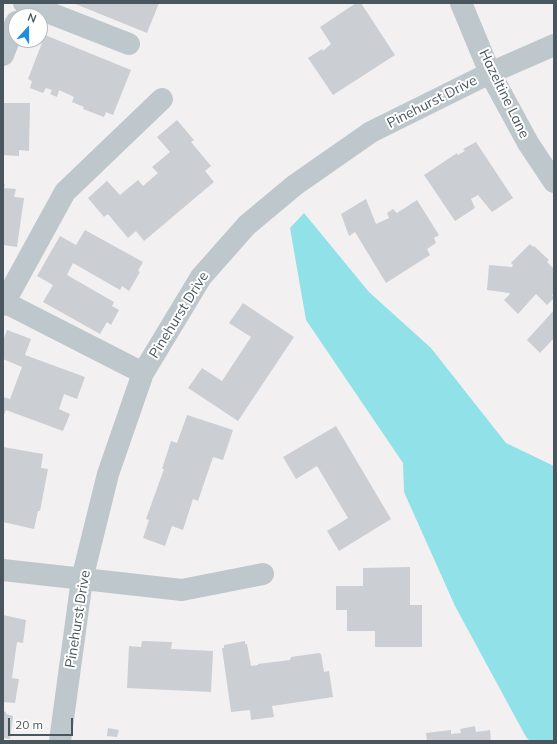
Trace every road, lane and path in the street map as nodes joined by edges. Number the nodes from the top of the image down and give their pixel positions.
1 (24, 3) edge
2 (461, 3) edge
3 (8, 42) edge
4 (128, 44) dead end
5 (554, 45) edge
6 (3, 55) edge
7 (490, 73) junction
8 (162, 99) dead end
9 (554, 182) edge
10 (4, 303) edge
11 (143, 373) junction
12 (3, 570) edge
13 (263, 574) dead end
14 (82, 580) junction
15 (60, 741) edge

1 - 4 street
2 - 7 street, Hazeltine Lane
3 - 6 street
5 - 7 street, Pinehurst Drive
7 - 9 street, Hazeltine Lane
7 - 11 street, Pinehurst Drive
8 - 10 street
10 - 11 street
11 - 14 street, Pinehurst Drive
12 - 14 street
13 - 14 street
14 - 15 street, Pinehurst Drive

